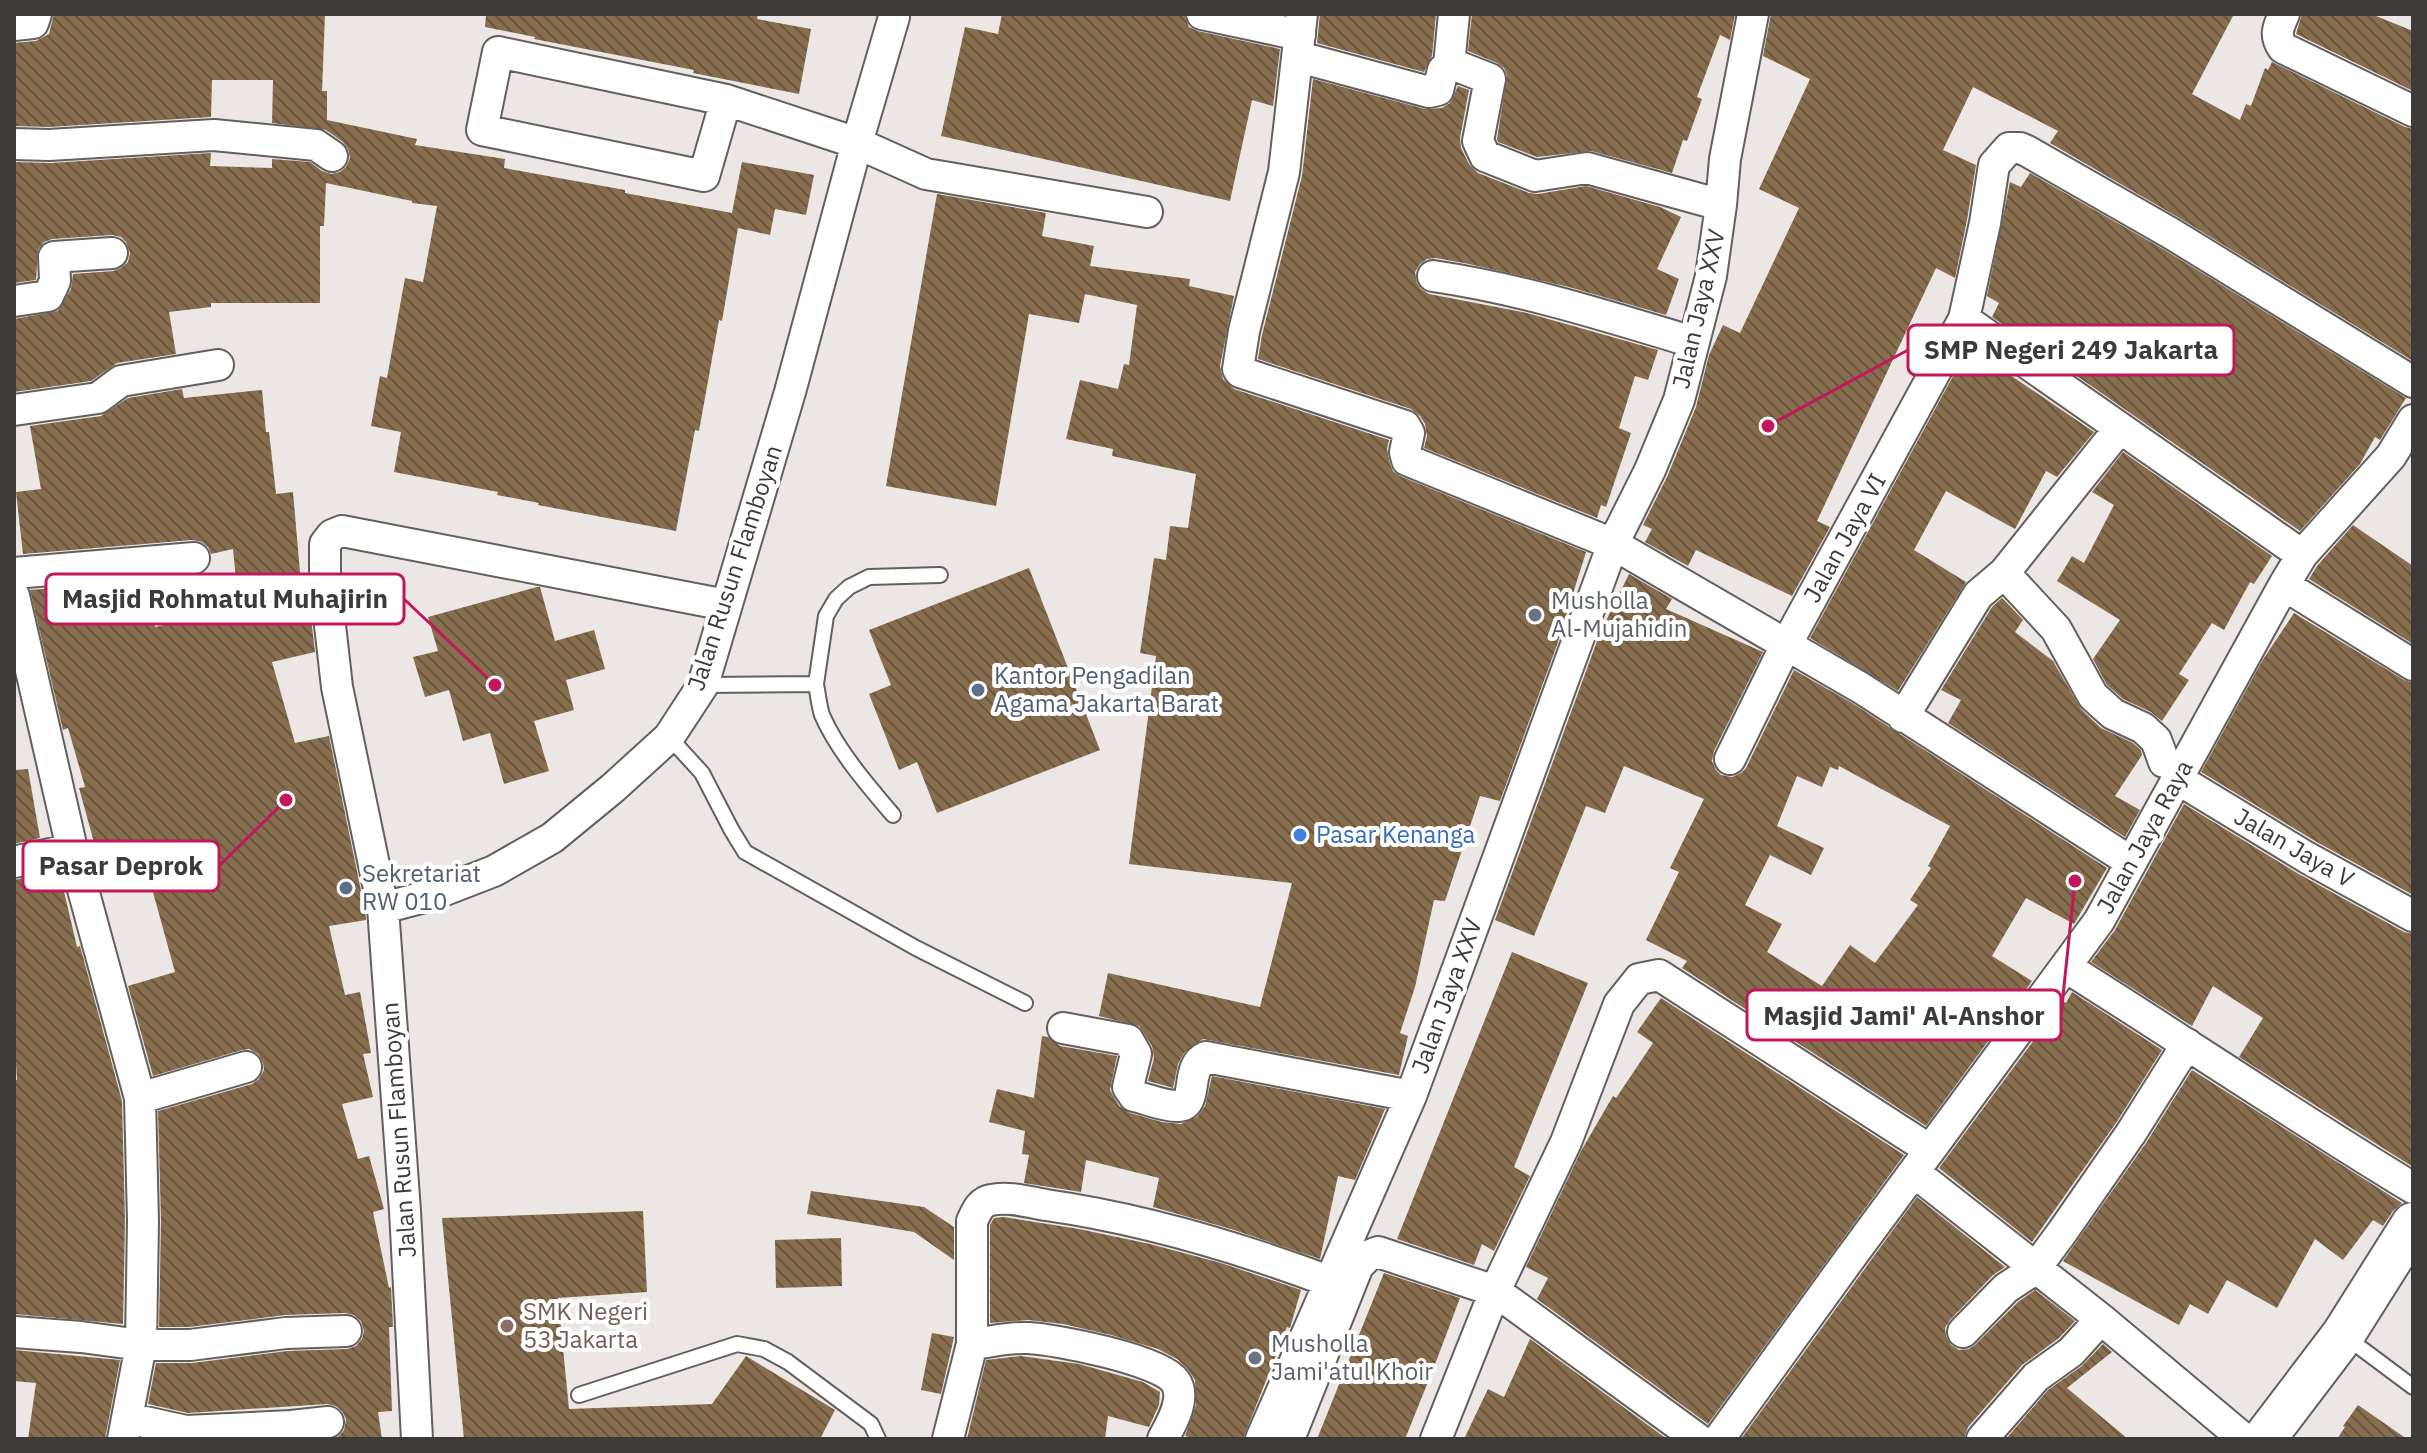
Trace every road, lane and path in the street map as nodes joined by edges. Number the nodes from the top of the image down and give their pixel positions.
1 (1202, 14) edge
2 (1454, 14) edge
3 (1753, 14) edge
4 (2284, 14) edge
5 (894, 17) dead end
6 (1300, 35) edge
7 (1449, 65) junction
8 (726, 100) junction
9 (2413, 111) edge
10 (857, 143) junction
11 (14, 144) edge
12 (332, 156) dead end
13 (1721, 205) junction
14 (1147, 212) dead end
15 (112, 253) dead end
16 (1433, 276) dead end
17 (14, 301) edge
18 (1964, 319) junction
19 (1693, 342) junction
20 (218, 365) dead end
21 (2413, 382) edge
22 (14, 410) edge
23 (2413, 420) edge
24 (2119, 429) junction
25 (1613, 544) junction
26 (2302, 555) junction
27 (194, 558) dead end
28 (14, 573) edge
29 (2004, 573) junction
30 (940, 575) dead end
31 (2284, 585) junction
32 (14, 596) edge
33 (726, 605) junction
34 (1786, 645) junction
35 (2413, 665) edge
36 (816, 684) junction
37 (703, 685) junction
38 (1903, 717) junction
39 (669, 737) junction
40 (1730, 759) dead end
41 (2170, 770) junction
42 (893, 815) dead end
43 (72, 849) junction
44 (14, 862) edge
45 (2131, 862) junction
46 (383, 908) junction
47 (2413, 916) edge
48 (2066, 967) junction
49 (1025, 1003) dead end
50 (1063, 1028) dead end
51 (2187, 1044) junction
52 (246, 1067) dead end
53 (1411, 1096) junction
54 (140, 1098) junction
55 (1922, 1161) junction
56 (2413, 1188) edge
57 (2413, 1224) edge
58 (2035, 1269) junction
59 (1331, 1282) junction
60 (1495, 1291) junction
61 (2101, 1319) junction
62 (346, 1331) dead end
63 (14, 1332) edge
64 (1963, 1332) dead end
65 (2343, 1335) junction
66 (972, 1344) junction
67 (141, 1345) junction
68 (2413, 1387) edge
69 (579, 1395) dead end
70 (328, 1422) dead end
71 (125, 1429) edge
72 (417, 1439) edge
73 (878, 1439) edge
74 (948, 1439) edge
75 (1163, 1439) edge
76 (1261, 1439) edge
77 (1289, 1439) edge
78 (1436, 1439) edge
79 (1698, 1439) edge
80 (1719, 1439) edge
81 (1982, 1439) edge
82 (2244, 1439) edge
83 (2264, 1439) edge

1 - 6 street
2 - 7 street
3 - 13 street, Jalan Jaya XXV
4 - 9 street
5 - 10 street, Jalan Rusun Flamboyan
6 - 7 street
6 - 25 street
7 - 13 street
8 - 8 street
8 - 10 street
10 - 14 street
10 - 33 street, Jalan Rusun Flamboyan
11 - 12 street
13 - 19 street, Jalan Jaya XXV
15 - 17 street
16 - 19 street
18 - 21 street, Jalan Jaya VI
18 - 24 street
18 - 34 street, Jalan Jaya VI
19 - 25 street, Jalan Jaya XXV
20 - 22 street
23 - 26 street, Jalan Jaya Raya
24 - 26 street
24 - 29 street
25 - 34 street
25 - 53 street, Jalan Jaya XXV
26 - 31 street, Jalan Jaya Raya
27 - 28 street
29 - 38 street
29 - 41 street
30 - 36 lane
31 - 35 street
31 - 41 street, Jalan Jaya Raya
32 - 43 street
33 - 37 street, Jalan Rusun Flamboyan
33 - 46 street
34 - 38 street
34 - 40 street, Jalan Jaya VI
36 - 37 lane
36 - 42 lane
37 - 39 street, Jalan Rusun Flamboyan
38 - 45 street
39 - 46 street, Jalan Rusun Flamboyan
39 - 49 lane
41 - 45 street, Jalan Jaya Raya
41 - 47 street, Jalan Jaya V
43 - 44 street
43 - 54 street
45 - 48 street, Jalan Jaya Raya
46 - 72 street, Jalan Rusun Flamboyan
48 - 51 street
48 - 55 street, Jalan Jaya Raya
50 - 53 street
51 - 56 street
51 - 58 street
52 - 54 street
53 - 59 street, Jalan Jaya XXV
54 - 67 street
55 - 58 street
55 - 60 street
55 - 80 street, Jalan Jaya Raya
57 - 65 main road
58 - 61 street
58 - 64 street
59 - 66 street
59 - 76 street, Jalan Jaya XXV
60 - 77 street
60 - 78 street
60 - 79 street
61 - 81 street
61 - 82 street
62 - 67 street
63 - 67 street
65 - 68 lane
65 - 83 main road
66 - 74 street
66 - 75 street
67 - 71 street
69 - 73 lane
70 - 71 street

